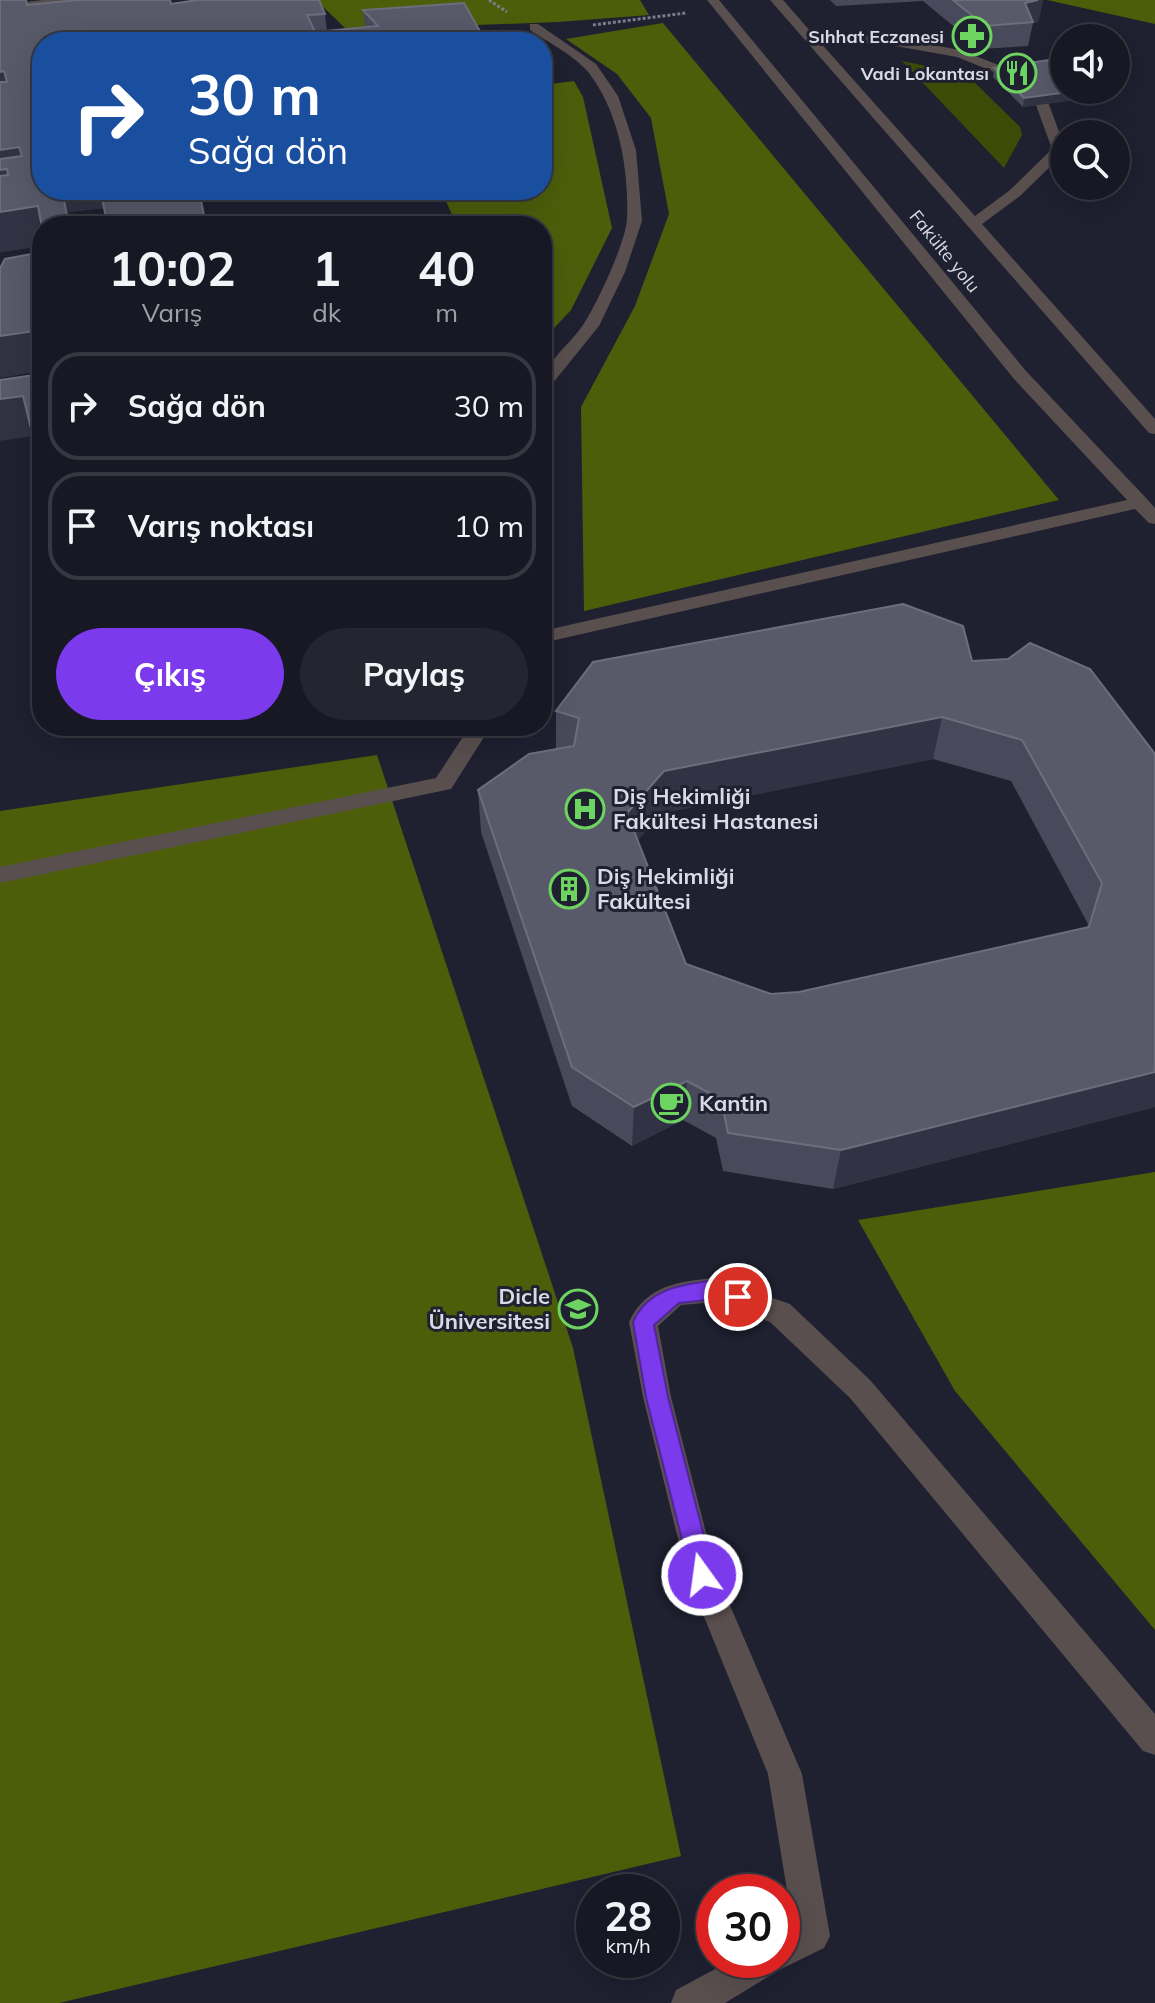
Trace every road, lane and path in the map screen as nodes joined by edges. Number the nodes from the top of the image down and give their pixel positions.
1 (72, 0) edge
2 (489, 0) edge
3 (776, 0) edge
4 (716, 4) edge
5 (0, 9) edge
6 (534, 27) junction
7 (541, 32) edge
8 (808, 36) junction
9 (552, 40) edge
10 (1009, 74) edge
11 (1043, 105) edge
12 (972, 225) junction
13 (552, 373) edge
14 (1155, 429) edge
15 (1140, 502) junction
16 (1155, 519) edge
17 (552, 635) edge
18 (474, 736) edge
19 (0, 875) edge
20 (1155, 1739) edge
21 (800, 1942) edge
22 (734, 1978) edge
23 (689, 2003) edge

1 - 5 street
2 - 6 path
3 - 8 street, Fakülte yolu
4 - 6 path
4 - 15 street, Fakülte yolu
6 - 7 street
8 - 10 street
8 - 12 street, Fakülte yolu
9 - 13 street
11 - 12 street
12 - 14 street, Fakülte yolu
15 - 16 street, Fakülte yolu
15 - 17 street
18 - 19 street
20 - 21 street
22 - 23 street

